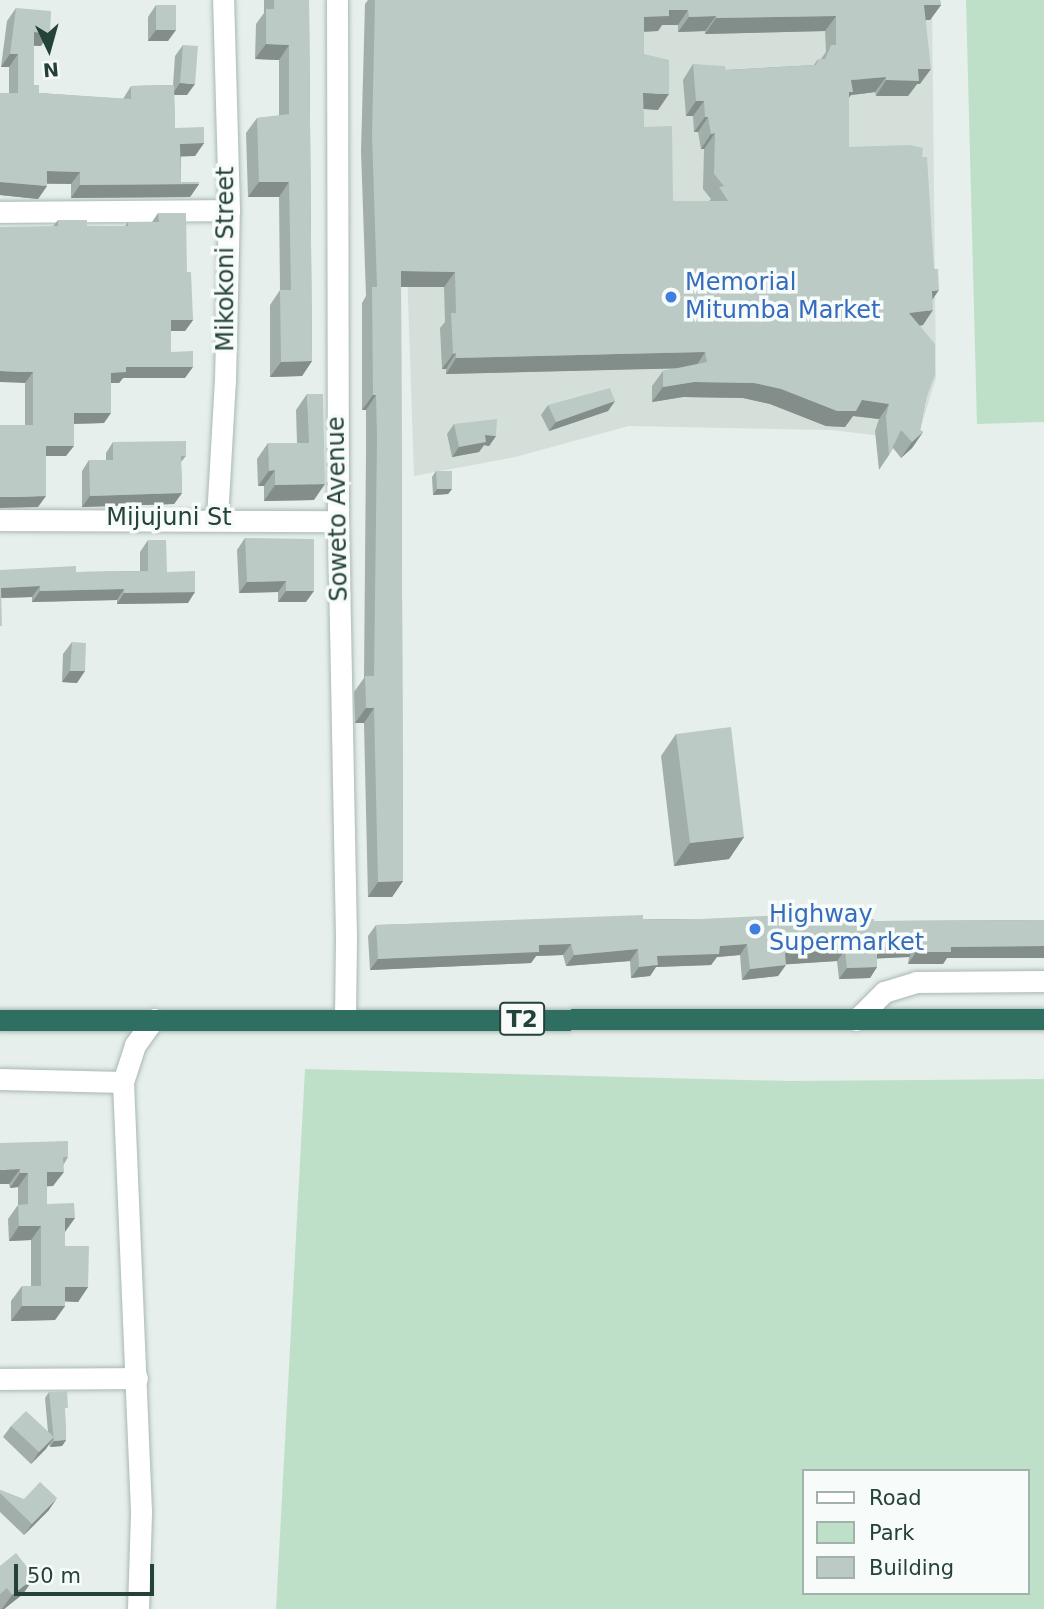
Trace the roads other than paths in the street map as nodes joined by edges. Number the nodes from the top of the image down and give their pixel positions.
1 (223, 0) edge
2 (337, 0) edge
3 (229, 210) junction
4 (0, 212) edge
5 (217, 518) junction
6 (0, 520) edge
7 (338, 521) junction
8 (1044, 981) edge
9 (345, 1018) junction
10 (154, 1019) junction
11 (1044, 1019) edge
12 (0, 1020) edge
13 (856, 1020) junction
14 (0, 1079) edge
15 (123, 1082) junction
16 (136, 1378) junction
17 (0, 1379) edge
18 (138, 1609) edge

1 - 3 street, Mikokoni Street
2 - 7 street, Soweto Avenue
3 - 4 street
3 - 5 street, Mikokoni Street
5 - 6 street, Mijujuni St
5 - 7 street, Mijujuni St
7 - 9 street, Soweto Avenue
8 - 13 street
9 - 10 highway, T2
9 - 13 highway, T2
10 - 12 highway, T2
10 - 15 street
11 - 13 highway, T2
14 - 15 street
15 - 16 street
16 - 17 street
16 - 18 street

